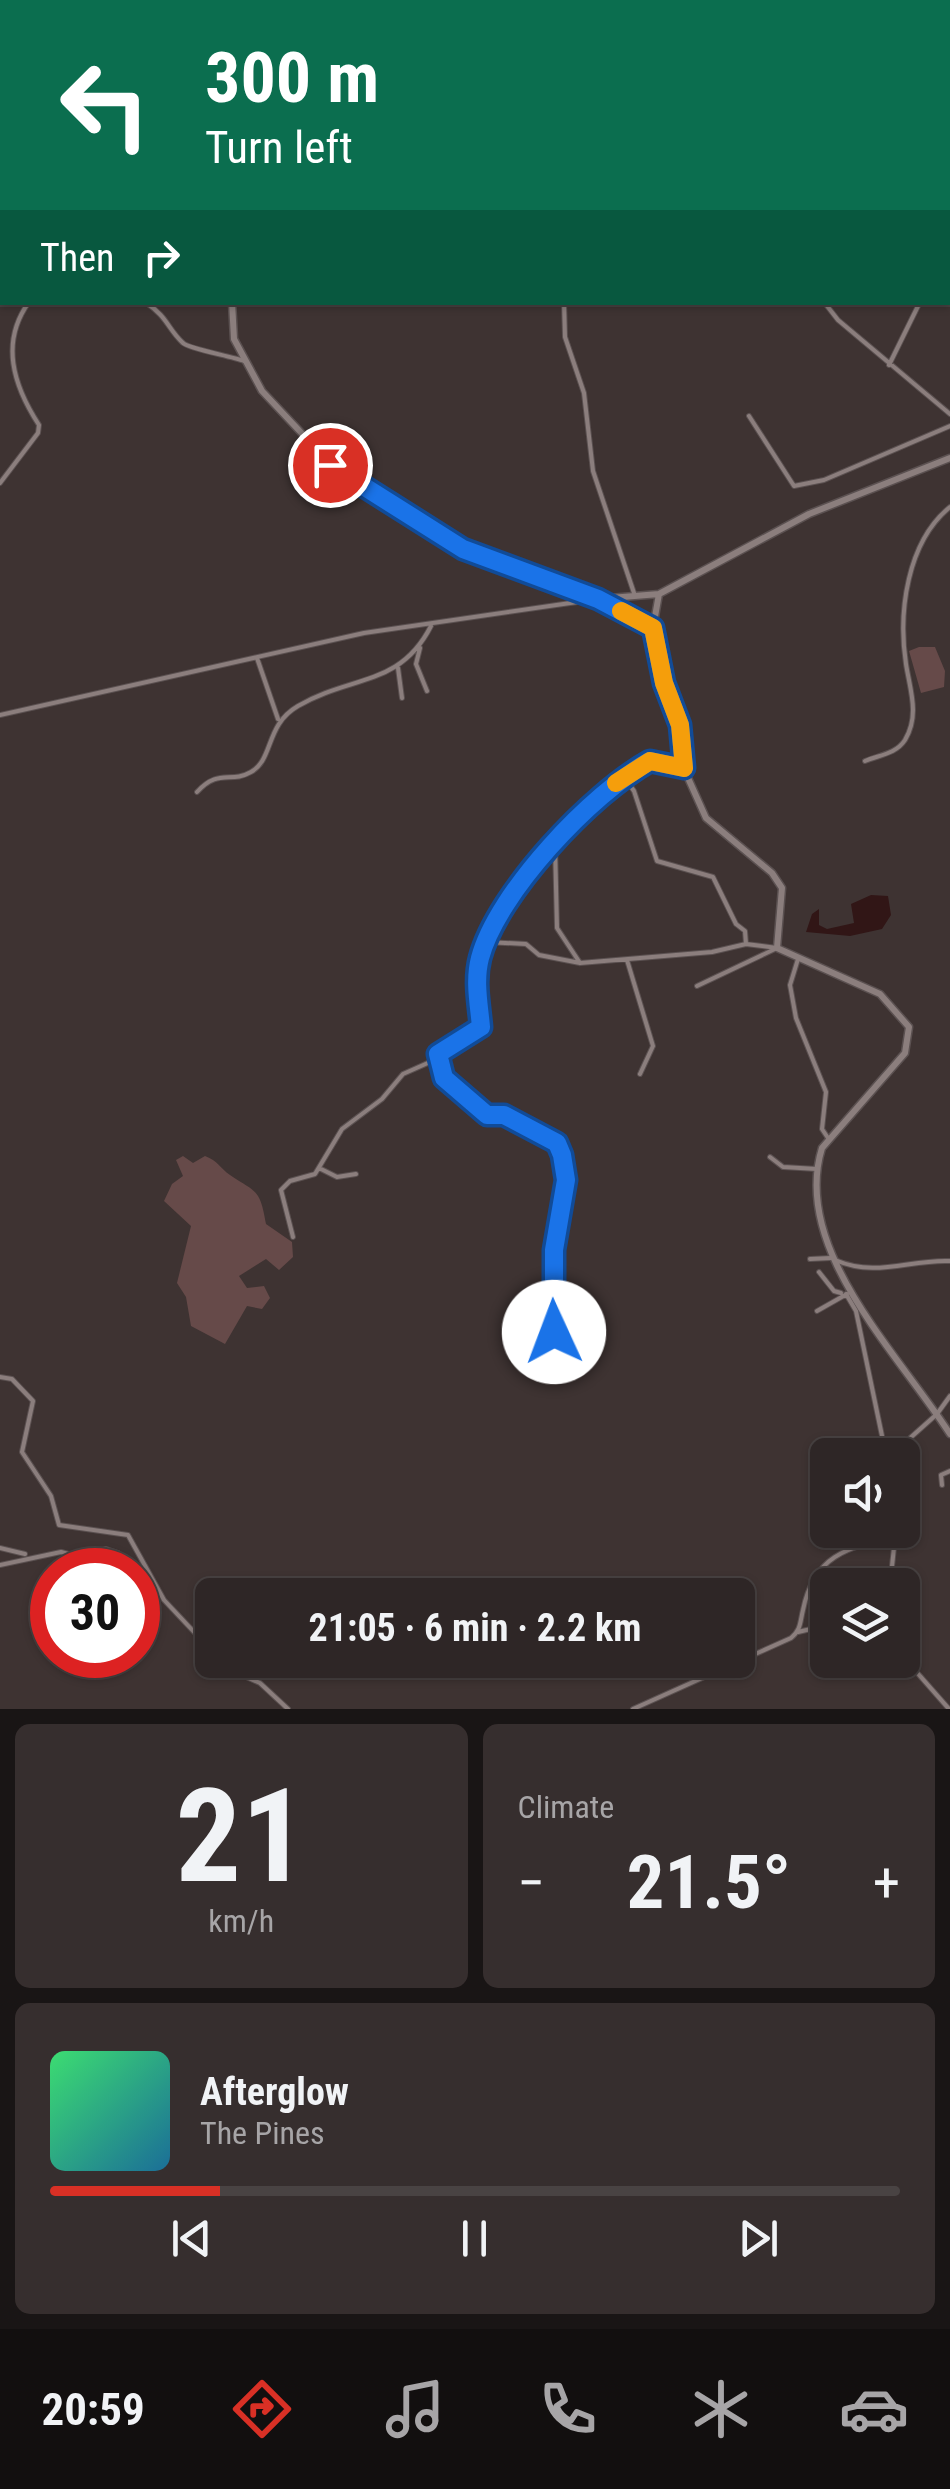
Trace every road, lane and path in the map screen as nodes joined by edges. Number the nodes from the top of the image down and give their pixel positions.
1 (27, 305) edge
2 (150, 305) edge
3 (232, 305) edge
4 (564, 305) edge
5 (827, 305) edge
6 (918, 305) edge
7 (244, 360) junction
8 (888, 365) junction
9 (950, 414) edge
10 (748, 416) dead end
11 (950, 426) edge
12 (950, 458) edge
13 (0, 483) edge
14 (950, 508) edge
15 (659, 594) junction
16 (636, 598) junction
17 (598, 599) junction
18 (431, 626) junction
19 (653, 628) junction
20 (422, 644) junction
21 (257, 657) junction
22 (398, 668) junction
23 (427, 691) dead end
24 (402, 698) dead end
25 (0, 716) edge
26 (278, 720) junction
27 (865, 762) dead end
28 (684, 768) junction
29 (624, 777) junction
30 (196, 792) dead end
31 (555, 844) junction
32 (486, 942) junction
33 (746, 944) junction
34 (777, 948) junction
35 (798, 955) junction
36 (627, 960) junction
37 (580, 963) junction
38 (697, 986) dead end
39 (438, 1054) junction
40 (640, 1074) dead end
41 (828, 1138) junction
42 (770, 1157) dead end
43 (319, 1168) junction
44 (817, 1169) junction
45 (356, 1174) dead end
46 (293, 1237) dead end
47 (810, 1258) dead end
48 (833, 1259) junction
49 (950, 1261) edge
50 (819, 1272) dead end
51 (847, 1294) junction
52 (817, 1312) dead end
53 (522, 1352) dead end
54 (0, 1376) edge
55 (950, 1396) edge
56 (938, 1414) junction
57 (950, 1434) edge
58 (884, 1438) edge
59 (909, 1438) edge
60 (950, 1471) edge
61 (942, 1485) dead end
62 (0, 1548) edge
63 (845, 1548) edge
64 (25, 1554) dead end
65 (30, 1557) edge
66 (0, 1565) edge
67 (160, 1596) edge
68 (164, 1600) junction
69 (810, 1629) edge
70 (798, 1632) junction
71 (195, 1633) edge
72 (920, 1676) edge
73 (250, 1678) edge
74 (288, 1709) edge
75 (633, 1709) edge
76 (949, 1709) edge

1 - 13 street
2 - 7 street
3 - 7 street
4 - 16 street
5 - 8 street
6 - 8 street
7 - 17 street
8 - 9 street
10 - 11 street
12 - 15 street
14 - 27 street
15 - 16 street
15 - 19 street
16 - 17 street
17 - 18 street
17 - 19 street
18 - 20 street
18 - 21 street
19 - 28 street
20 - 22 street
20 - 23 street
21 - 25 street
21 - 26 street
22 - 24 street
22 - 26 street
26 - 30 street
28 - 29 street
28 - 34 street
29 - 31 street
29 - 33 street
31 - 32 street
31 - 37 street
32 - 37 street
32 - 39 street
33 - 34 street
33 - 36 street
34 - 35 street
34 - 38 street
35 - 41 street
35 - 41 street
36 - 37 street
36 - 40 street
39 - 43 street
39 - 53 street
41 - 44 street
42 - 44 street
43 - 45 street
43 - 46 street
44 - 48 street
47 - 48 street
48 - 49 street
48 - 51 street
50 - 51 street
51 - 52 street
51 - 56 street
51 - 58 street
54 - 68 street
55 - 56 street
56 - 57 street
56 - 59 street
60 - 61 street
62 - 64 street
63 - 70 street
65 - 66 street
67 - 68 street
68 - 71 street
69 - 70 street
70 - 75 street
72 - 76 street
73 - 74 street

